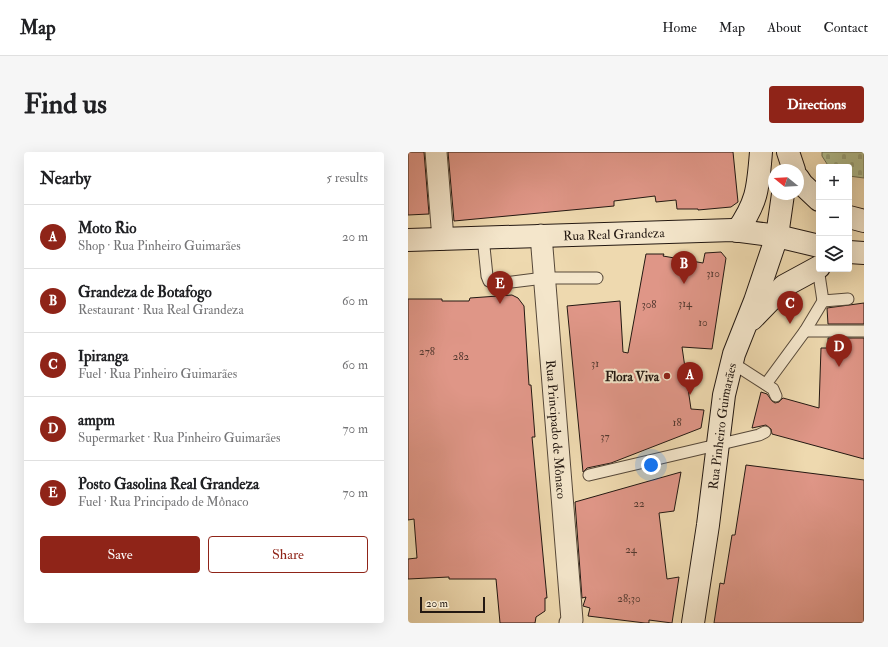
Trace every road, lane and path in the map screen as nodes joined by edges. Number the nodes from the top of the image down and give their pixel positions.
1 (436, 152) edge
2 (761, 152) edge
3 (787, 152) edge
4 (786, 164) edge
5 (792, 164) edge
6 (804, 186) edge
7 (816, 197) edge
8 (782, 200) edge
9 (852, 218) edge
10 (864, 221) edge
11 (737, 231) junction
12 (541, 235) junction
13 (777, 236) junction
14 (483, 238) junction
15 (443, 239) junction
16 (408, 240) edge
17 (816, 245) edge
18 (816, 269) edge
19 (819, 272) edge
20 (544, 278) junction
21 (597, 278) dead end
22 (848, 299) dead end
23 (823, 301) junction
24 (745, 327) junction
25 (804, 331) junction
26 (864, 331) edge
27 (731, 362) junction
28 (766, 384) junction
29 (776, 396) dead end
30 (765, 432) dead end
31 (718, 445) junction
32 (589, 475) dead end
33 (570, 623) edge
34 (693, 623) edge

1 - 15 street
2 - 11 main road
3 - 4 main road
3 - 5 main road
6 - 7 main road
8 - 13 main road, Rua Pinheiro Guimarães
9 - 10 main road
11 - 12 main road, Rua Real Grandeza
11 - 13 main road, Rua Real Grandeza
12 - 14 main road, Rua Real Grandeza
12 - 20 street, Rua Principado de Mônaco
13 - 17 main road, Rua Real Grandeza
13 - 24 main road, Rua Pinheiro Guimarães
14 - 15 main road, Rua Real Grandeza
14 - 20 lane
15 - 16 main road, Rua Real Grandeza
18 - 24 main road
19 - 23 lane
20 - 21 lane
20 - 33 street, Rua Principado de Mônaco
22 - 23 lane
23 - 25 lane
24 - 27 main road, Rua Pinheiro Guimarães
25 - 26 lane
25 - 28 lane
27 - 28 lane
27 - 31 main road, Rua Pinheiro Guimarães
28 - 29 lane
30 - 31 lane
31 - 32 lane
31 - 34 main road, Rua Pinheiro Guimarães

